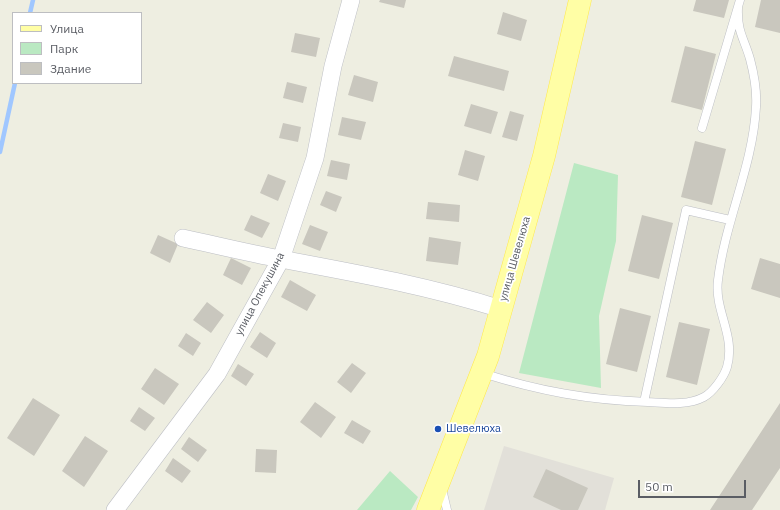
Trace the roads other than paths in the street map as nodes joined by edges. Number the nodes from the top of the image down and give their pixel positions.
1 (351, 0) edge
2 (580, 0) edge
3 (739, 4) edge
4 (702, 128) dead end
5 (730, 220) junction
6 (183, 238) dead end
7 (280, 259) junction
8 (501, 309) junction
9 (482, 373) junction
10 (644, 402) junction
11 (440, 483) junction
12 (115, 510) edge
13 (428, 510) edge
14 (446, 510) edge

1 - 7 street, улица Опекушина
2 - 8 main road, улица Шевелюха
3 - 4 lane
3 - 5 lane
5 - 10 lane
5 - 10 lane
6 - 7 street
7 - 8 street
7 - 12 street, улица Опекушина
8 - 9 main road, улица Шевелюха
9 - 10 lane
9 - 11 main road, улица Шевелюха
11 - 13 main road, улица Шевелюха
11 - 14 lane

